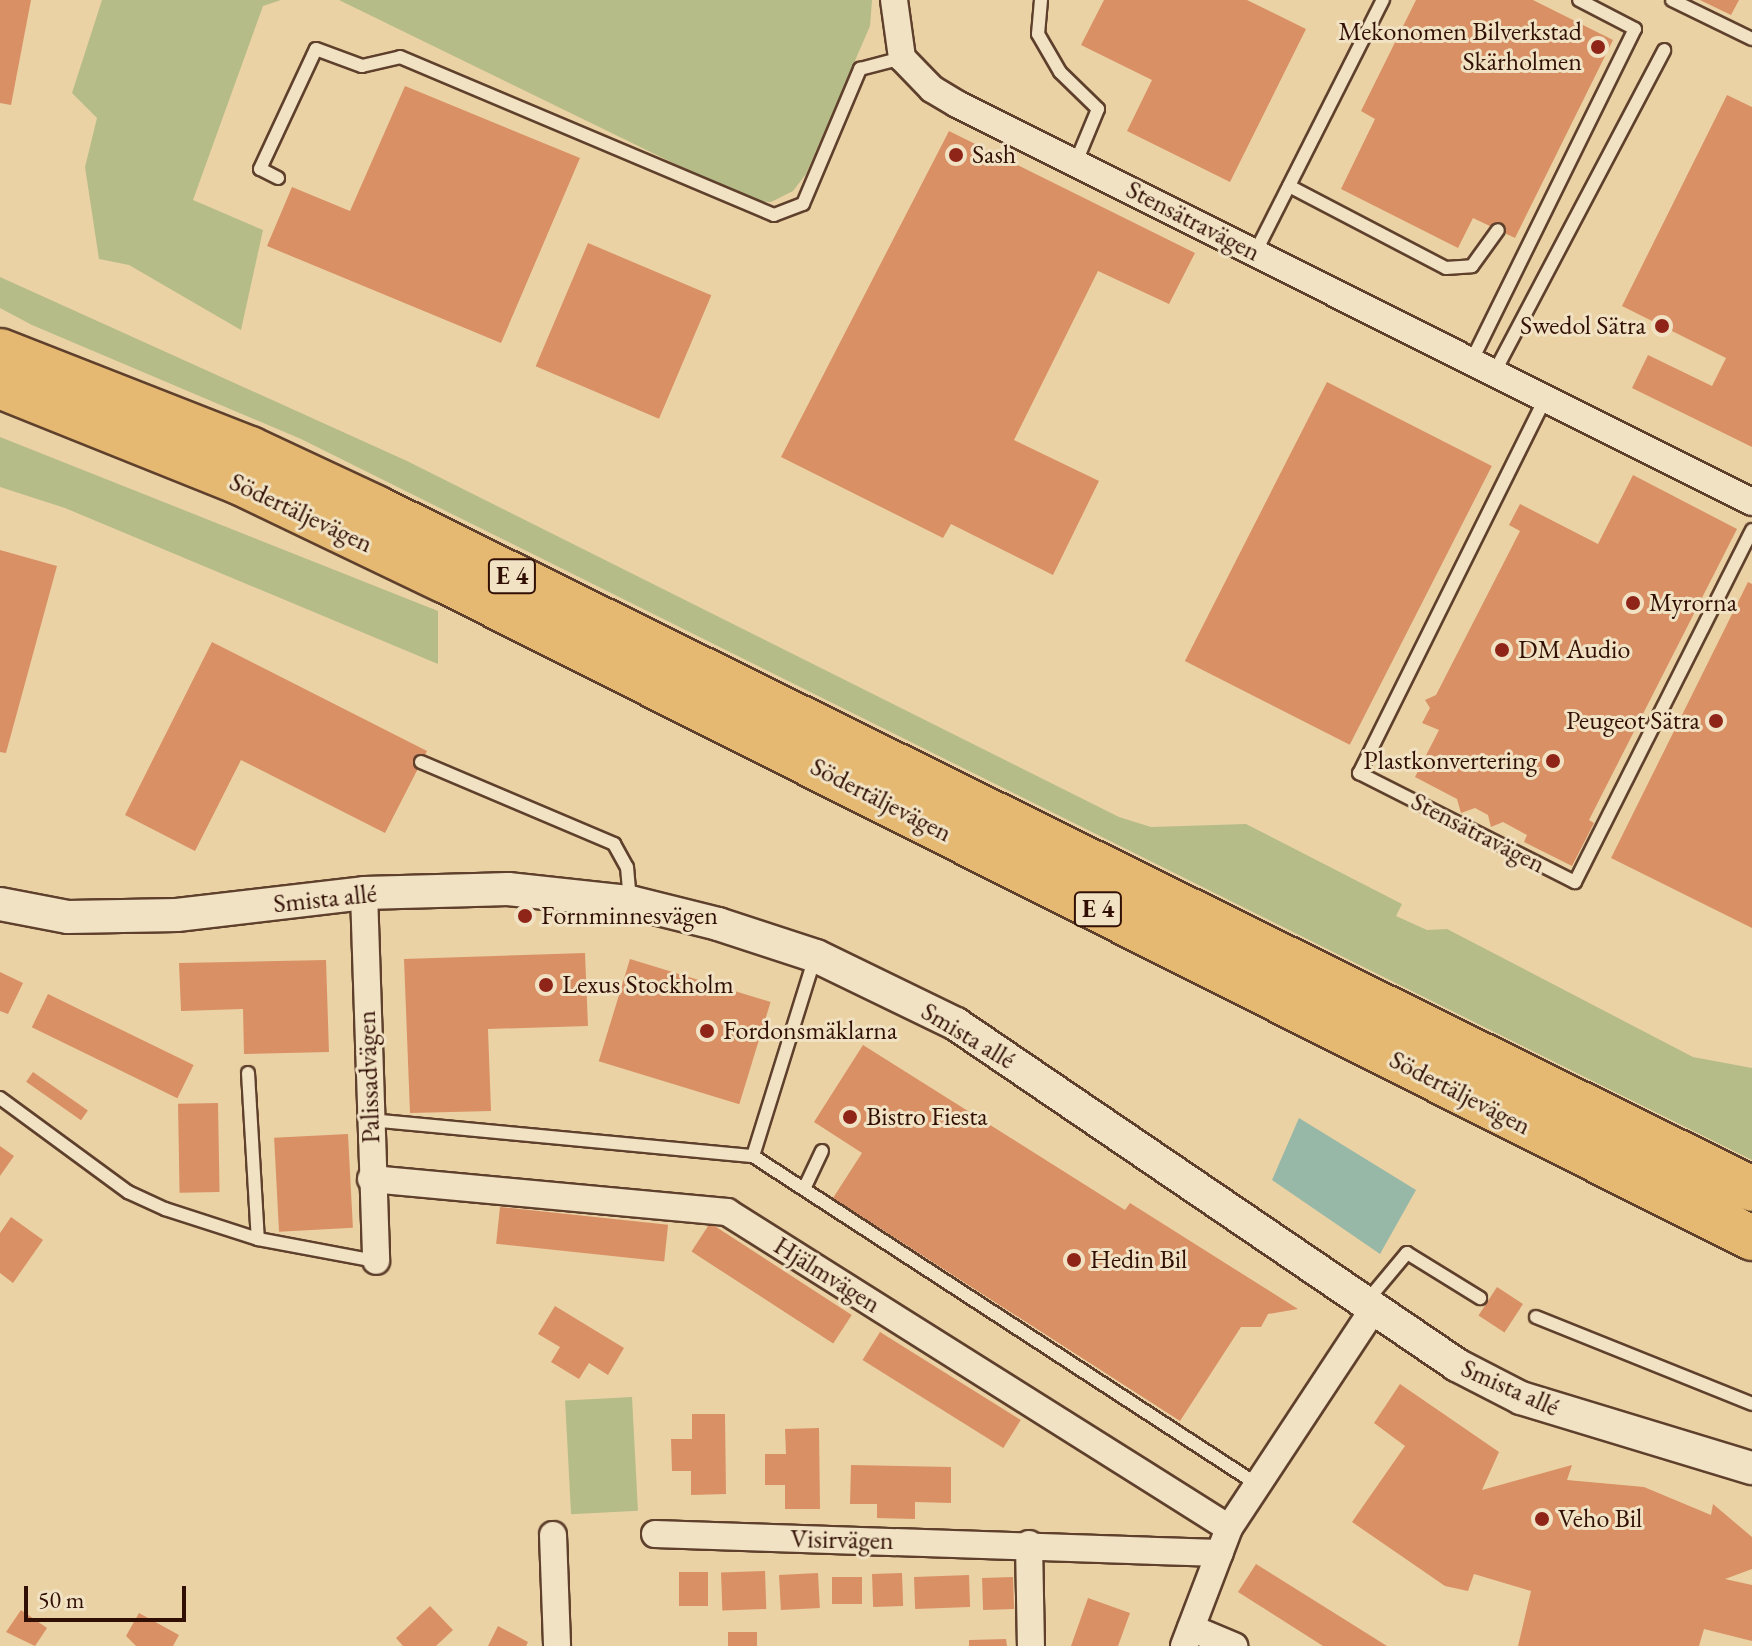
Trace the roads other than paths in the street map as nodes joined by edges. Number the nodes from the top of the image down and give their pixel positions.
1 (894, 0) edge
2 (1041, 0) edge
3 (1383, 0) edge
4 (1579, 0) edge
5 (1672, 0) edge
6 (1752, 39) edge
7 (1664, 50) dead end
8 (902, 58) junction
9 (1076, 162) junction
10 (278, 178) dead end
11 (1289, 186) junction
12 (1498, 230) dead end
13 (1255, 253) junction
14 (0, 351) edge
15 (1482, 368) junction
16 (0, 386) edge
17 (1545, 399) junction
18 (1752, 502) edge
19 (1752, 530) edge
20 (421, 762) dead end
21 (364, 893) junction
22 (630, 902) junction
23 (0, 904) edge
24 (816, 956) junction
25 (248, 1073) dead end
26 (0, 1098) edge
27 (371, 1120) junction
28 (822, 1151) dead end
29 (753, 1156) junction
30 (371, 1179) junction
31 (804, 1189) junction
32 (1752, 1189) edge
33 (1752, 1238) edge
34 (258, 1239) junction
35 (376, 1261) joint
36 (1480, 1298) dead end
37 (1369, 1307) junction
38 (1536, 1317) dead end
39 (1752, 1404) edge
40 (1752, 1468) edge
41 (1255, 1483) junction
42 (655, 1534) dead end
43 (553, 1535) dead end
44 (1224, 1540) junction
45 (1029, 1544) junction
46 (1188, 1637) edge
47 (557, 1646) edge
48 (1031, 1646) edge
49 (1234, 1646) edge

1 - 8 street
2 - 9 lane
3 - 11 lane
4 - 15 lane
5 - 6 lane
7 - 15 lane
8 - 9 street, Stensätravägen
8 - 10 lane
9 - 13 street, Stensätravägen
11 - 12 lane
11 - 13 lane
13 - 15 street, Stensätravägen
14 - 32 highway, Södertäljevägen / E 4
15 - 17 street, Stensätravägen
16 - 33 highway, Södertäljevägen / E 4
17 - 18 street, Stensätravägen
17 - 19 lane, Stensätravägen
20 - 22 lane
21 - 22 street, Smista allé
21 - 23 street, Smista allé
21 - 27 street, Palissadvägen
22 - 24 street, Smista allé
24 - 29 lane
24 - 37 street, Smista allé
25 - 34 lane
26 - 34 lane
27 - 29 lane
27 - 30 street, Palissadvägen
28 - 31 lane
29 - 31 lane
30 - 35 street, Palissadvägen
30 - 44 street, Hjälmvägen
31 - 41 lane
34 - 35 lane
36 - 37 lane
37 - 40 street, Smista allé
37 - 41 street
38 - 39 lane
41 - 44 street
42 - 45 street, Visirvägen
43 - 47 street
44 - 45 street, Visirvägen
44 - 46 street
45 - 48 street
46 - 49 street

